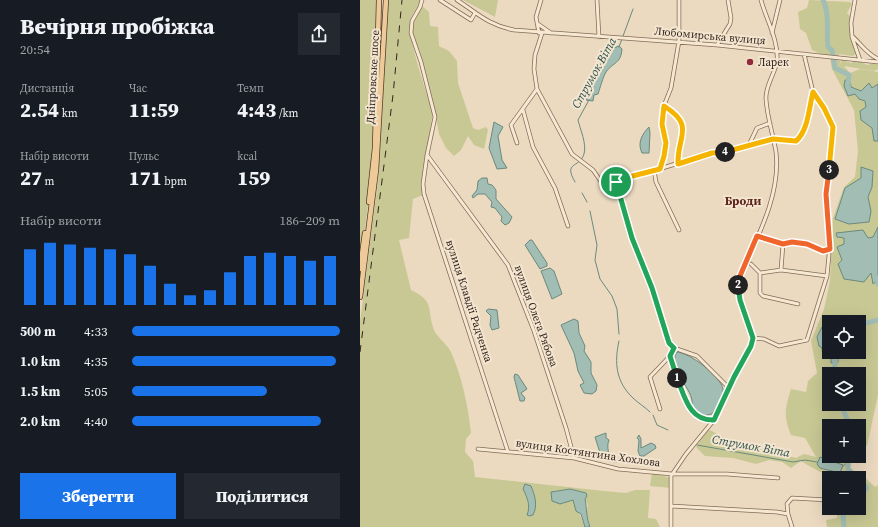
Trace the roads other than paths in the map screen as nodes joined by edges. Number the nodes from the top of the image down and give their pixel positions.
1 (379, 0) edge
2 (386, 0) edge
3 (422, 0) edge
4 (440, 0) edge
5 (456, 0) edge
6 (541, 0) edge
7 (597, 0) edge
8 (679, 0) edge
9 (728, 0) edge
10 (761, 0) edge
11 (780, 0) edge
12 (855, 0) edge
13 (475, 13) junction
14 (538, 24) junction
15 (540, 33) junction
16 (772, 33) junction
17 (553, 34) junction
18 (852, 36) junction
19 (600, 37) junction
20 (679, 41) junction
21 (717, 45) junction
22 (777, 51) junction
23 (804, 54) junction
24 (860, 60) junction
25 (878, 61) edge
26 (537, 89) junction
27 (813, 92) junction
28 (664, 106) junction
29 (523, 110) junction
30 (770, 123) junction
31 (773, 139) junction
32 (517, 143) dead end
33 (748, 147) junction
34 (427, 155) junction
35 (678, 164) junction
36 (660, 169) junction
37 (654, 170) junction
38 (616, 182) junction
39 (568, 226) dead end
40 (679, 230) dead end
41 (757, 236) junction
42 (783, 244) junction
43 (830, 249) junction
44 (749, 256) junction
45 (751, 264) junction
46 (745, 265) junction
47 (360, 269) edge
48 (781, 270) junction
49 (760, 274) junction
50 (827, 276) junction
51 (360, 297) edge
52 (798, 304) dead end
53 (753, 338) junction
54 (674, 348) junction
55 (670, 356) junction
56 (729, 388) junction
57 (660, 409) dead end
58 (714, 420) junction
59 (478, 449) dead end
60 (508, 452) junction
61 (574, 458) junction
62 (672, 474) junction
63 (778, 478) dead end
64 (822, 500) edge
65 (671, 506) junction
66 (788, 514) junction
67 (671, 527) edge
68 (792, 527) edge

1 - 47 main road, Дніпровське шосе
2 - 51 main road, Дніпровське шосе
3 - 34 street, вулиця Клавдії Радченка
4 - 13 street
5 - 13 street, Любомирська вулиця
6 - 14 street
7 - 19 street
8 - 20 street
9 - 21 street
10 - 16 street
11 - 16 street
12 - 18 street
13 - 15 street, Любомирська вулиця
14 - 15 street
14 - 17 street
15 - 17 street, Любомирська вулиця
15 - 26 street
16 - 22 street
17 - 19 street, Любомирська вулиця
18 - 24 street
18 - 25 street
19 - 20 street, Любомирська вулиця
20 - 21 street, Любомирська вулиця
20 - 28 street
21 - 22 street, Любомирська вулиця
22 - 23 street, Любомирська вулиця
22 - 30 street
23 - 24 street, Любомирська вулиця
23 - 27 street
24 - 25 street
26 - 29 street
26 - 38 street
27 - 31 street
27 - 43 street
28 - 35 street
28 - 36 street
29 - 32 street
29 - 39 street
30 - 31 street
30 - 33 street
31 - 33 street
31 - 41 street
33 - 35 street
34 - 60 street, вулиця Клавдії Радченка
34 - 61 street, вулиця Олега Рябова
35 - 36 street
36 - 37 street
37 - 38 street
37 - 40 street
38 - 54 street
41 - 42 street
41 - 44 street
42 - 43 street
42 - 48 street
43 - 50 street
44 - 45 street
44 - 46 street
45 - 46 street
45 - 49 street
46 - 53 street
48 - 49 street
48 - 50 street
49 - 52 street
50 - 53 street
53 - 56 street
54 - 55 street
54 - 56 street
55 - 57 street
55 - 58 street
56 - 58 street
58 - 62 street
59 - 60 street, вулиця Костянтина Хохлова
60 - 61 street, вулиця Костянтина Хохлова
61 - 62 street, вулиця Костянтина Хохлова
62 - 63 street, вулиця Костянтина Хохлова
62 - 65 street
64 - 66 street
65 - 66 street
65 - 67 street
66 - 68 street

